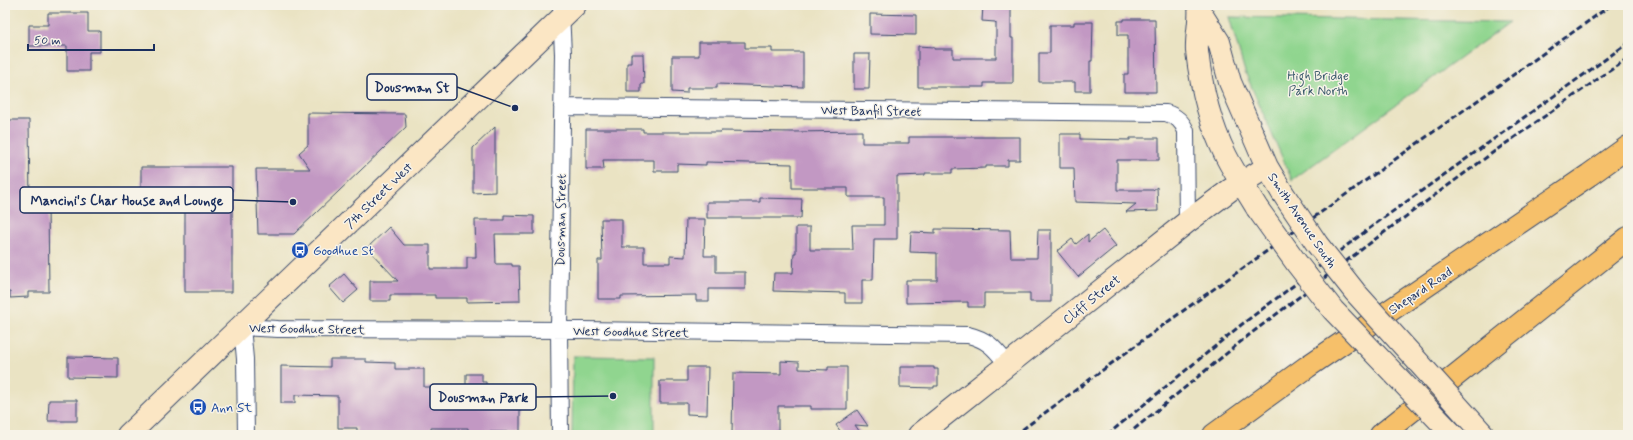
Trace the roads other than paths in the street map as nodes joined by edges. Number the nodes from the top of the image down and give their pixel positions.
1 (1199, 8) edge
2 (566, 9) edge
3 (562, 107) junction
4 (1628, 147) edge
5 (1267, 167) junction
6 (1242, 183) junction
7 (1186, 222) junction
8 (1628, 238) edge
9 (242, 327) junction
10 (559, 330) junction
11 (1008, 365) junction
12 (128, 435) edge
13 (246, 435) edge
14 (560, 435) edge
15 (919, 435) edge
16 (1214, 435) edge
17 (1381, 435) edge
18 (1453, 435) edge
19 (1484, 435) edge

1 - 5 main road, Smith Avenue South
1 - 6 main road, Smith Avenue South
2 - 3 street, Dousman Street
2 - 9 main road, 7th Street West
3 - 7 street, West Banfil Street
3 - 10 street, Dousman Street
4 - 16 highway, Shepard Road
5 - 6 main road, Cliff Street
5 - 19 main road, Smith Avenue South, bridge
6 - 7 main road, Cliff Street
6 - 18 main road, Smith Avenue South, bridge
7 - 11 main road, Cliff Street
8 - 17 highway
9 - 10 street, West Goodhue Street
9 - 12 main road, 7th Street West
9 - 13 street
10 - 11 street, West Goodhue Street
10 - 14 street, Dousman Street
11 - 15 main road, Cliff Street

